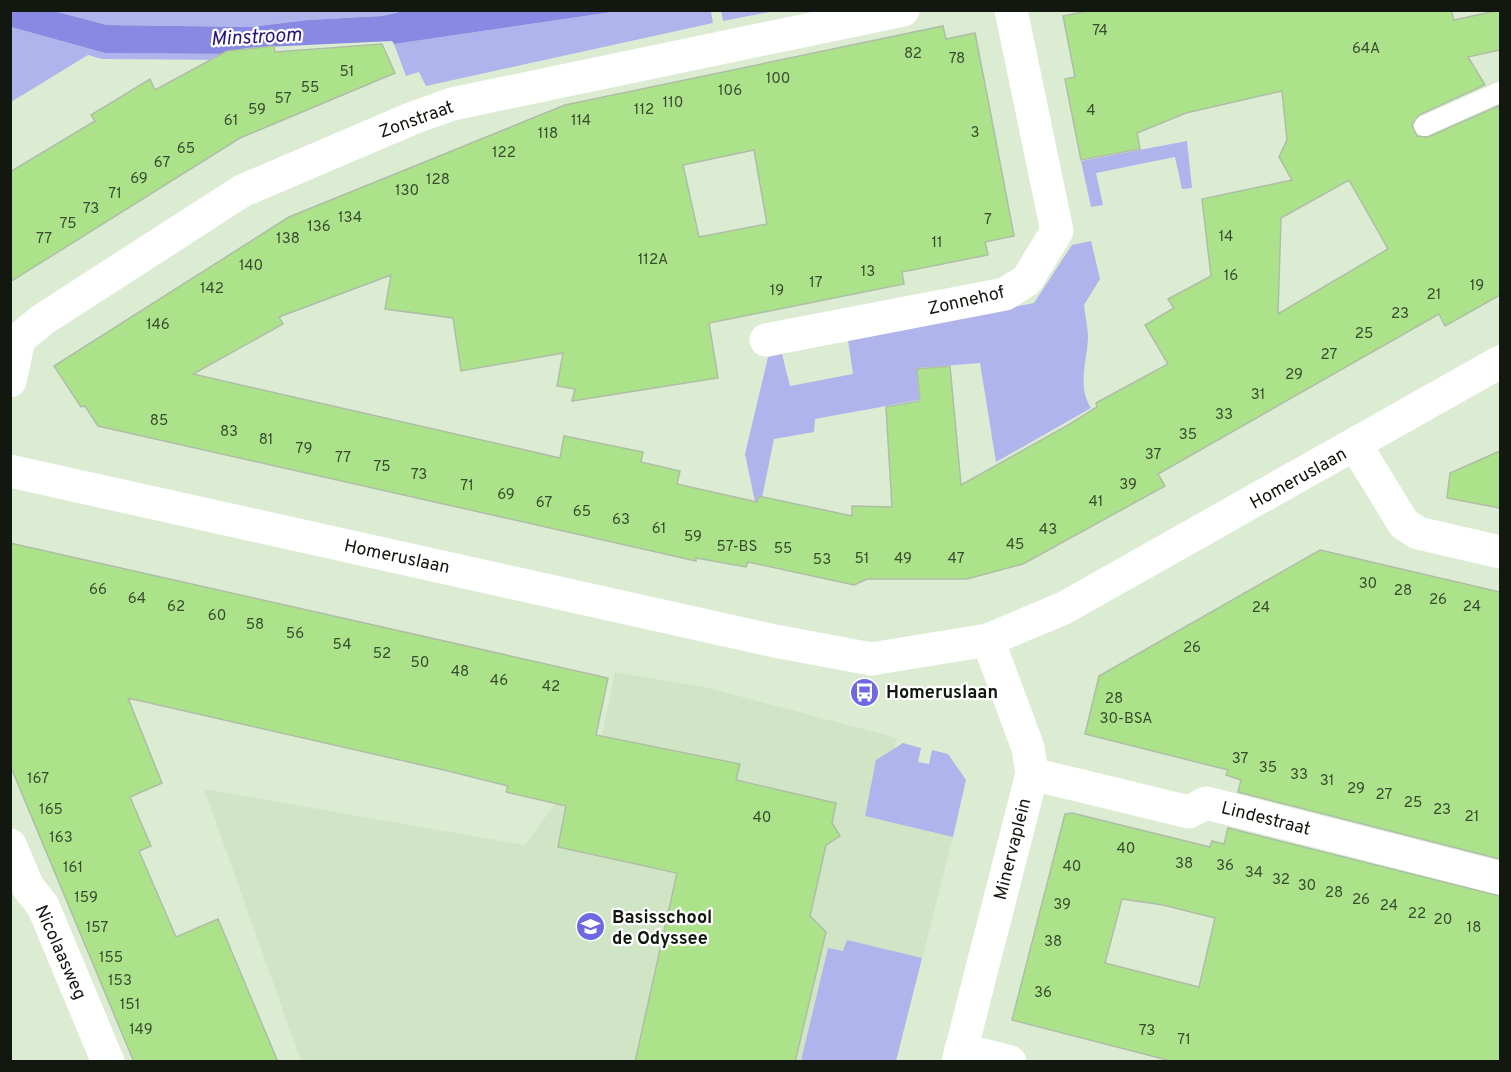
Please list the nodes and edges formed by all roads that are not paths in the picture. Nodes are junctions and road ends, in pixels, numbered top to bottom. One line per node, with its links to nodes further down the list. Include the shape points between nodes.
1 (903, 10): 7 (street, Zonstraat, via 463,102 412,118 242,191 42,320 19,339)
2 (1011, 10): 5 (street, Zonnehof, via 1057,231 1027,279 1005,294)
3 (1500, 92): 4 (lane)
4 (1424, 126)
5 (766, 340)
6 (1500, 362): 8 (street, Homeruslaan)
7 (10, 381)
8 (1356, 446): 10 (street, via 1404,524 1418,533); 11 (street, Homeruslaan, via 1064,608)
9 (10, 471): 11 (street, Homeruslaan, via 870,659)
10 (1500, 552)
11 (988, 640): 12 (street, Minervaplein, via 1028,748)
12 (1032, 774): 14 (street, Lindestraat, via 1189,812 1206,803); 15 (street, Minervaplein)
13 (10, 845): 16 (street, Nicolaasweg, via 28,887 42,906)
14 (1500, 878)
15 (959, 1055): 17 (street)
16 (108, 1062)
17 (1010, 1062)

